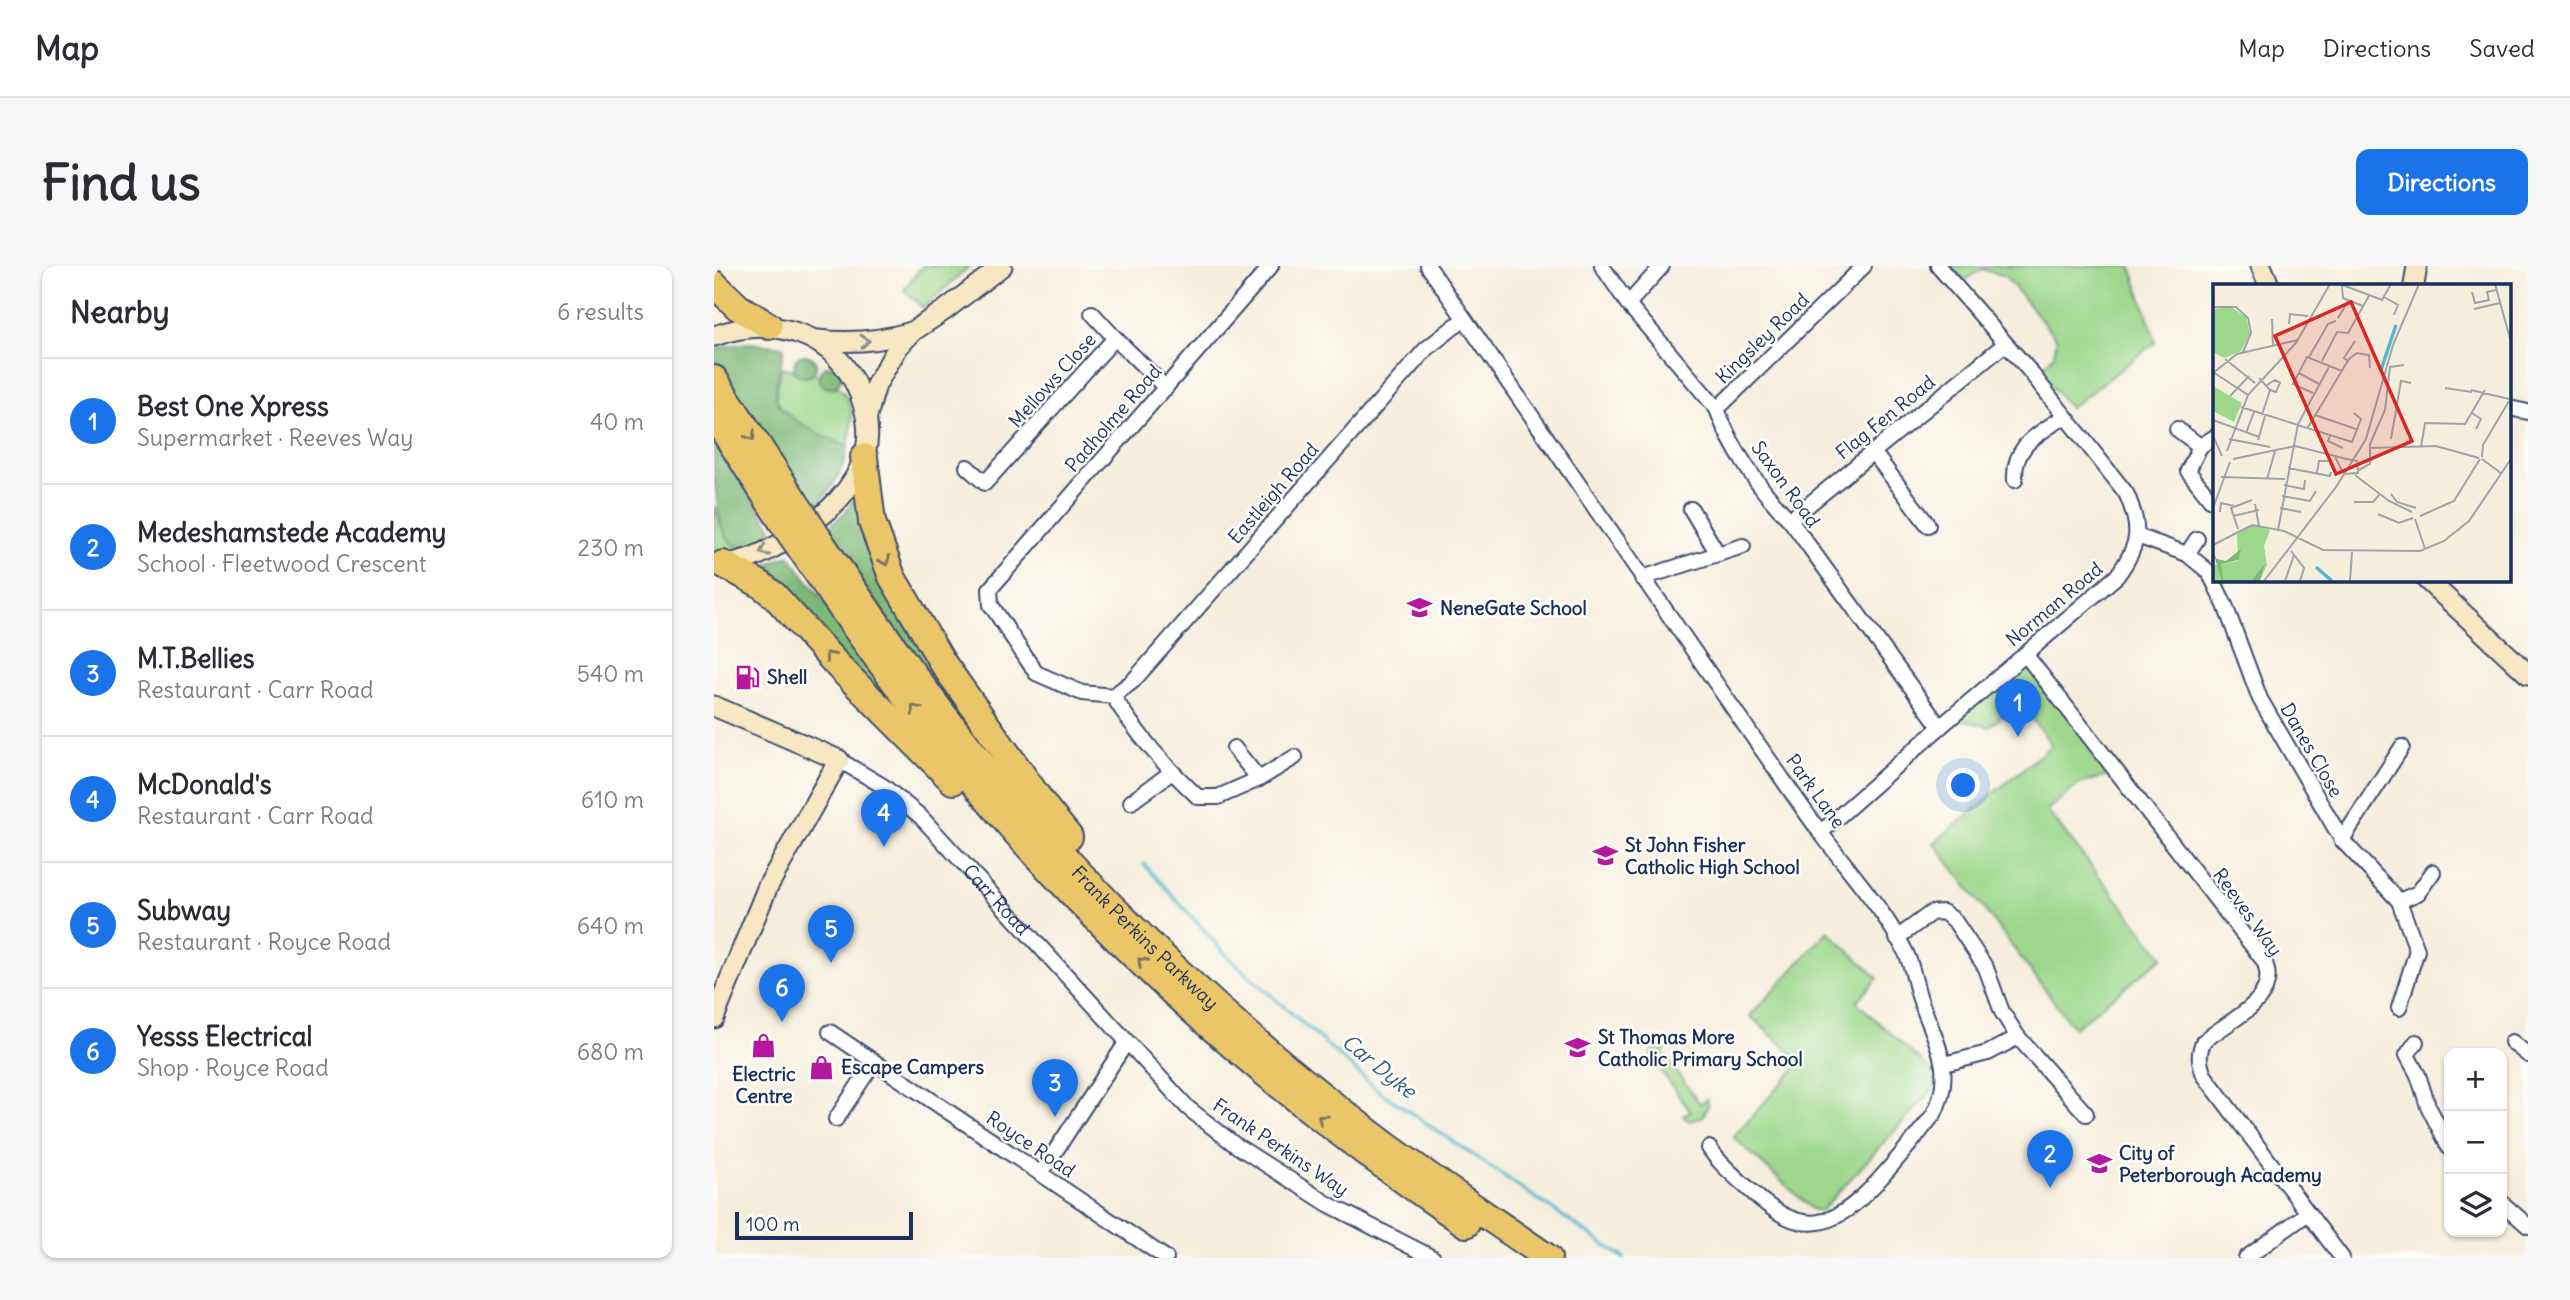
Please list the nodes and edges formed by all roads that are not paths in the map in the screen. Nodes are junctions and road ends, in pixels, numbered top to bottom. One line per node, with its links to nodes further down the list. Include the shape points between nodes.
1 (1002, 266): 17 (street)
2 (1271, 266): 23 (street, Padholme Road)
3 (1428, 266): 15 (street, Park Lane)
4 (1602, 266): 13 (street, Saxon Road)
5 (1662, 266): 13 (street)
6 (1864, 266): 24 (street, Kingsley Road)
7 (1938, 266): 21 (street)
8 (2261, 266): 11 (street)
9 (2417, 266): 12 (street)
10 (714, 284): 16 (highway, via 737,307)
11 (2269, 284)
12 (2414, 284)
13 (1628, 304): 24 (street, Saxon Road)
14 (1092, 313): 19 (street)
15 (1464, 319): 46 (street, Park Lane); 52 (street, Eastleigh Road, via 1426,349 1133,681)
16 (769, 326): 18 (street); 20 (street)
17 (913, 331): 20 (street, one-way to 17, via 862,342); 25 (street, via 886,365)
18 (714, 336)
19 (1115, 338): 23 (street, Mellows Close); 33 (street, Mellows Close, via 985,483)
20 (817, 340): 25 (street, via 844,366)
21 (2005, 344): 27 (street); 31 (street, Flag Fen Road)
22 (714, 379): 37 (highway, one-way to 37)
23 (1166, 388): 52 (street, Padholme Road, via 990,589 991,605 1036,673 1082,693)
24 (1717, 409): 38 (street, Saxon Road, via 1724,429 1773,504)
25 (867, 415): 32 (street)
26 (714, 416): 37 (highway)
27 (2065, 416): 34 (street, via 2024,445); 40 (street, via 2126,494 2136,517)
28 (2177, 429): 30 (street)
29 (2213, 438): 30 (street)
30 (2200, 446): 35 (street, via 2188,471)
31 (1873, 452): 38 (street, Flag Fen Road); 39 (street)
32 (864, 457): 45 (street, one-way to 45, via 847,489 806,529 759,554); 59 (highway, one-way to 59, via 872,522 892,577 942,663)
33 (967, 467)
34 (2015, 480)
35 (2211, 500)
36 (1690, 509): 43 (street)
37 (792, 517): 59 (highway, Frank Perkins Parkway, bridge, via 811,547 897,651)
38 (1790, 520): 54 (street, Saxon Road)
39 (1928, 525)
40 (2137, 536): 44 (street, Danes Close); 50 (street, Norman Road, via 2132,555 2117,576)
41 (2197, 538): 44 (street)
42 (1743, 546): 43 (street)
43 (1718, 554): 46 (street)
44 (2187, 554): 47 (street, Danes Close)
45 (718, 564): 59 (highway, one-way to 45, via 839,667 760,584)
46 (1642, 578): 63 (street, Park Lane)
47 (2213, 580)
48 (2213, 581): 64 (street, Danes Close, via 2260,699)
49 (2428, 581): 51 (street)
50 (2025, 654): 54 (street, Norman Road); 84 (street, Reeves Way, via 2264,961 2269,979 2262,997 2203,1042 2199,1064)
51 (2528, 674)
52 (1114, 696): 60 (street, via 1134,730)
53 (714, 706): 58 (street, Carr Road)
54 (1940, 727): 63 (street, Norman Road)
55 (2402, 747): 64 (street)
56 (1234, 748): 61 (street)
57 (1295, 757): 61 (street)
58 (839, 760): 69 (street, via 768,886); 74 (street, Carr Road, via 883,786 920,816)
59 (974, 764): 88 (highway, Frank Perkins Parkway, one-way to 59, via 1290,1095 1191,1010 1037,856 996,827); 89 (highway, Frank Perkins Parkway, via 1179,971 1273,1054 1382,1143)
60 (1172, 772): 61 (street, via 1198,797 1218,797); 62 (street)
61 (1259, 779)
62 (1131, 802)
63 (1821, 833): 67 (street, Park Lane)
64 (2342, 840): 66 (street, Danes Close)
65 (2432, 872): 66 (street, via 2418,893)
66 (2399, 901): 68 (street, Danes Close, via 2417,950)
67 (1897, 938): 71 (street, via 1931,913 1943,912 1954,920 1986,968 2002,1012); 77 (street, Park Lane)
68 (2399, 1008)
69 (714, 1018)
70 (830, 1032): 76 (street, Royce Road)
71 (2018, 1037): 77 (street, via 1988,1053); 78 (street)
72 (2416, 1042): 80 (street, via 2402,1060 2418,1075)
73 (2512, 1042): 75 (street)
74 (1126, 1043): 82 (street); 87 (street, Frank Perkins Way, via 1188,1108 1234,1144 1328,1204)
75 (2528, 1055)
76 (874, 1062): 79 (street); 82 (street, Royce Road)
77 (1944, 1064): 81 (street, Park Lane, via 1943,1088 1934,1114 1862,1198 1831,1220 1807,1222 1778,1214)
78 (2086, 1114)
79 (836, 1119)
80 (2444, 1137)
81 (1709, 1148)
82 (1041, 1173): 86 (street, Royce Road)
83 (2507, 1207): 85 (street)
84 (2308, 1213): 90 (street); 91 (street, Reeves Way)
85 (2528, 1226)
86 (1167, 1258)
87 (1433, 1258)
88 (1517, 1258)
89 (1548, 1258)
90 (2246, 1258)
91 (2342, 1258)

